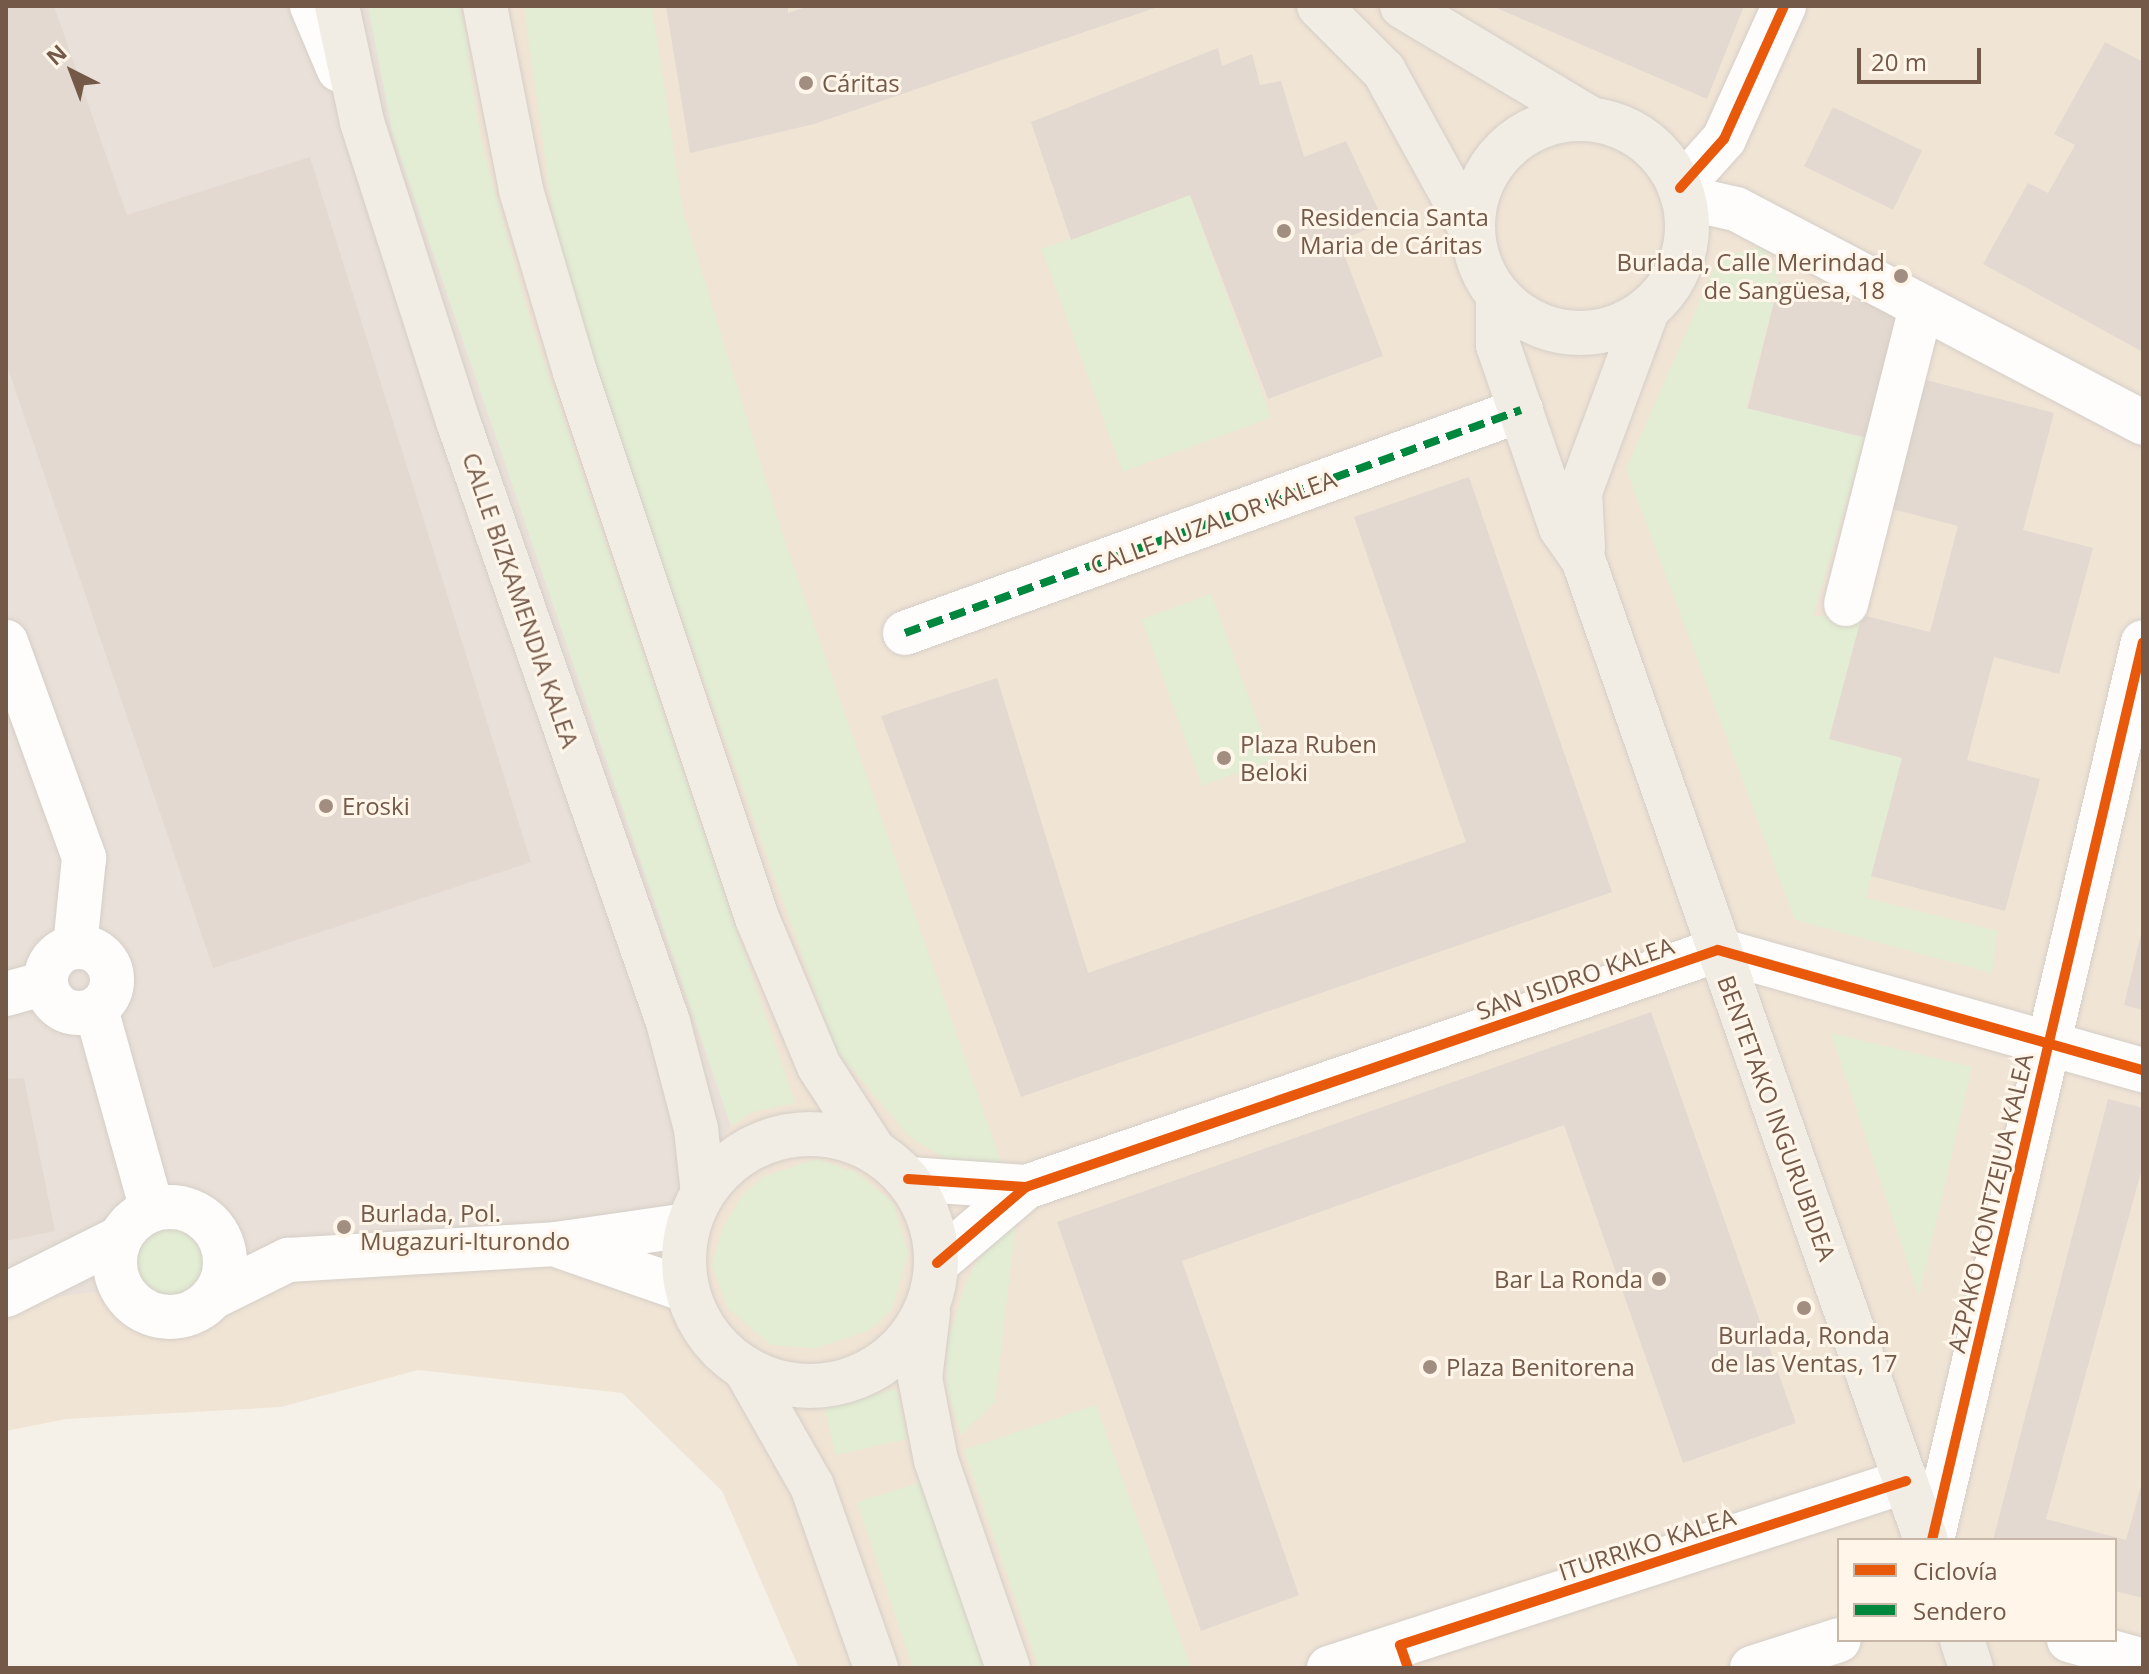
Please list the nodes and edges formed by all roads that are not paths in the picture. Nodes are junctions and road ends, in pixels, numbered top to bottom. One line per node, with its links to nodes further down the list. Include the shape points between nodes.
1 (312, 6): 8 (street)
2 (337, 6): 8 (main road, CALLE BIZKAMENDIA KALEA)
3 (485, 6): 27 (main road, via 521,190 757,918 819,1066)
4 (1319, 6): 10 (main road, via 1384,71)
5 (1784, 6): 9 (street, via 1724,139)
6 (1404, 7): 7 (main road)
7 (1591, 119): 9 (main road, via 1619,125 1645,140 1666,161); 10 (main road, via 1554,121 1521,136 1494,161 1477,193)
8 (362, 122): 31 (main road, CALLE BIZKAMENDIA KALEA, via 458,421 668,1022 696,1129)
9 (1682, 192): 12 (street, via 1736,209); 13 (main road, via 1687,228 1682,258 1669,286)
10 (1471, 229): 11 (main road, via 1479,266)
11 (1498, 298): 13 (main road, via 1524,318 1554,331 1587,333 1620,326); 14 (main road, BENTETAKO INGURUBIDEA, via 1498,345)
12 (1921, 307): 15 (street); 17 (street)
13 (1648, 308): 16 (main road, BENTETAKO INGURUBIDEA, via 1580,492)
14 (1521, 410): 16 (main road, BENTETAKO INGURUBIDEA, via 1561,528); 18 (street, CALLE AUZALOR KALEA)
15 (2143, 423)
16 (1583, 559): 22 (main road, BENTETAKO INGURUBIDEA)
17 (1846, 604)
18 (905, 633)
19 (6, 642): 21 (street, via 84,858)
20 (2143, 642): 25 (street, AZPAKO KONTZEJUA KALEA)
21 (75, 946): 23 (street, via 57,955); 24 (street, via 96,951 110,966 112,986)
22 (1718, 950): 25 (street); 29 (street, SAN ISIDRO KALEA); 43 (main road, BENTETAKO INGURUBIDEA)
23 (26, 988): 24 (street, via 64,1009)
24 (96, 1009): 30 (street)
25 (2047, 1044): 26 (street); 45 (street, AZPAKO KONTZEJUA KALEA)
26 (2143, 1070)
27 (872, 1148): 28 (main road); 31 (main road, via 836,1136 785,1137 761,1144 728,1164)
28 (908, 1179): 29 (street, SAN ISIDRO KALEA); 36 (main road, via 930,1219)
29 (1026, 1187): 36 (street, SAN ISIDRO KALEA)
30 (152, 1209): 32 (street, via 182,1207); 33 (street)
31 (695, 1209): 34 (street); 38 (main road, via 683,1257)
32 (208, 1221): 35 (street); 40 (street, via 222,1242 226,1266)
33 (120, 1238): 37 (street, via 116,1271); 39 (street)
34 (556, 1244): 35 (street); 38 (street)
35 (288, 1260): 40 (street)
36 (937, 1263): 41 (main road)
37 (122, 1288): 39 (street); 40 (street, via 140,1307 164,1317 191,1312)
38 (686, 1290): 42 (main road, via 712,1340)
39 (7, 1295)
40 (213, 1297)
41 (929, 1306): 42 (main road, via 906,1344 872,1371 831,1386 787,1386); 52 (main road, via 920,1378 936,1460)
42 (746, 1370): 51 (main road, via 812,1486)
43 (1906, 1481): 44 (main road, BENTETAKO INGURUBIDEA); 49 (street, ITURRIKO KALEA)
44 (1928, 1538)
45 (1929, 1538)
46 (1837, 1641): 54 (street)
47 (1963, 1642): 55 (main road)
48 (2076, 1642): 50 (street)
49 (1404, 1657): 53 (street, ITURRIKO KALEA)
50 (2143, 1661)
51 (876, 1668)
52 (1008, 1668)
53 (1329, 1668)
54 (1752, 1668)
55 (1971, 1668)

